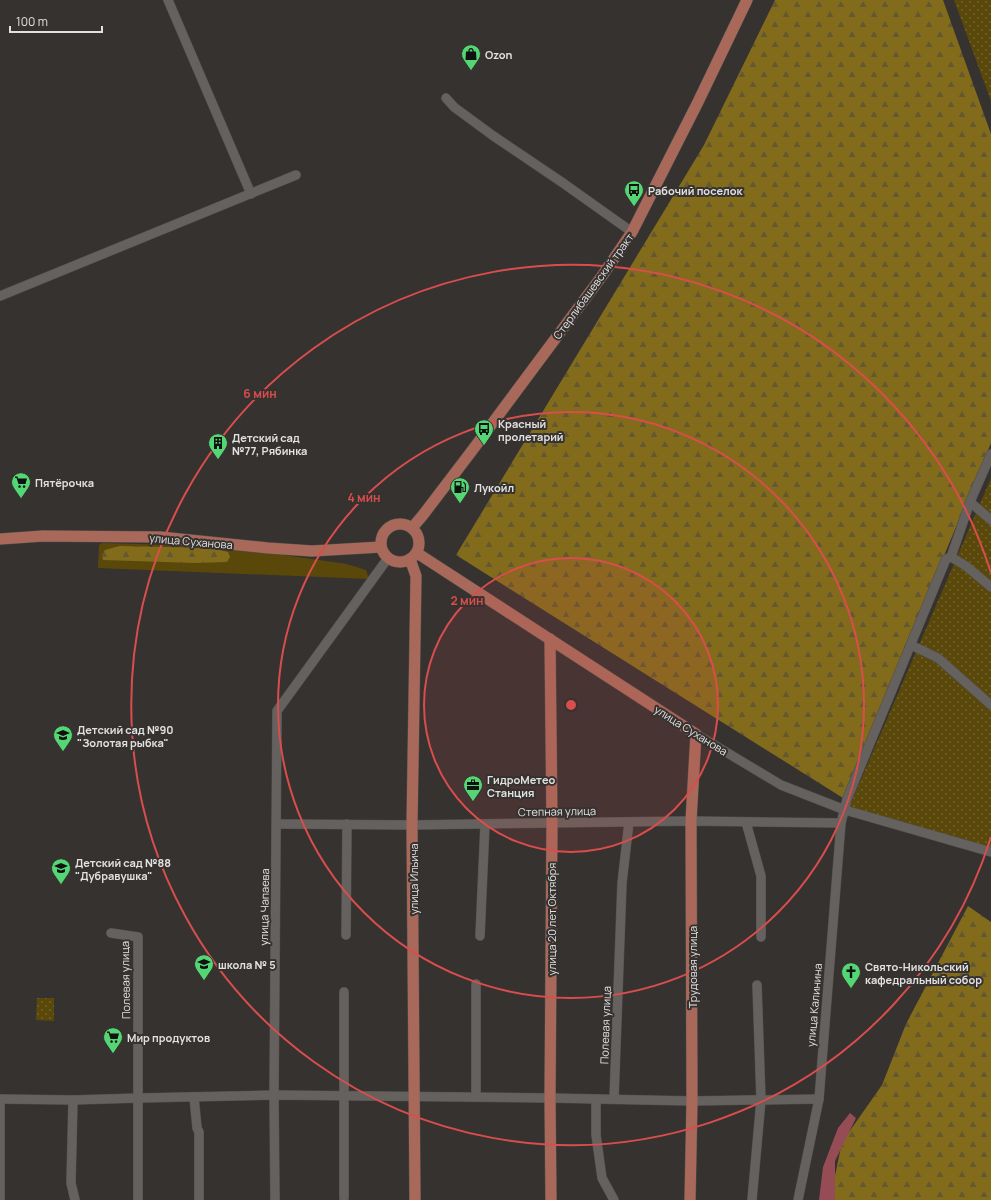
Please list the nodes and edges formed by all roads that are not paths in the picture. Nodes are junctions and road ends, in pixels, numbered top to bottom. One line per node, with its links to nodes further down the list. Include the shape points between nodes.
1 (168, 0): 5 (street)
2 (747, 0): 6 (main road, Стерлибашевский тракт)
3 (446, 98): 6 (street, via 492,135)
4 (296, 175): 5 (street)
5 (251, 194): 7 (street)
6 (632, 232): 11 (main road, Стерлибашевский тракт, via 602,276)
7 (0, 296)
8 (991, 454): 9 (street, улица Калинина)
9 (970, 502): 10 (street); 15 (street, улица Калинина)
10 (991, 520)
11 (412, 528): 13 (main road, via 404,524 391,526 383,535); 14 (main road, via 419,542 419,548)
12 (0, 538): 13 (main road, улица Суханова, via 160,537 312,551)
13 (381, 547): 16 (main road)
14 (413, 556): 16 (main road, via 400,562); 18 (main road, улица Суханова); 30 (main road, улица Ильича, via 416,576)
15 (951, 557): 17 (street); 19 (street, улица Калинина, via 946,559)
16 (388, 558): 28 (street, улица Чапаева, via 277,711)
17 (991, 587)
18 (550, 639): 21 (main road, улица Суханова); 27 (main road, улица 20 лет Октября)
19 (911, 645): 20 (street, via 938,658); 22 (street, улица Калинина, via 847,799)
20 (991, 705)
21 (696, 734): 22 (street, улица Суханова, via 781,785); 23 (main road, Трудовая улица)
22 (845, 810): 26 (street, улица Калинина); 32 (street, улица Суханова)
23 (691, 821): 24 (street, Степная улица); 25 (street, Степная улица); 53 (main road, Трудовая улица)
24 (629, 822): 27 (street, Степная улица); 49 (street, Полевая улица, via 622,883)
25 (746, 822): 26 (street, Степная улица); 36 (street, via 761,876)
26 (841, 822): 50 (street, улица Калинина)
27 (552, 823): 31 (street, Степная улица); 46 (main road, улица 20 лет Октября)
28 (277, 824): 29 (street, Степная улица); 40 (street, улица Чапаева)
29 (347, 824): 30 (street, Степная улица); 34 (street)
30 (412, 824): 31 (street, Степная улица); 42 (main road, улица Ильича)
31 (485, 824): 35 (street)
32 (991, 852)
33 (111, 933): 45 (street, Полевая улица, via 138,936)
34 (346, 935)
35 (480, 936)
36 (761, 937)
37 (476, 984): 44 (street)
38 (757, 985): 52 (street)
39 (344, 992): 41 (street)
40 (274, 1095): 41 (street); 43 (street); 60 (street, улица Чапаева)
41 (344, 1096): 42 (street); 54 (street)
42 (415, 1096): 44 (street); 61 (main road, улица Ильича)
43 (194, 1097): 45 (street); 59 (street, via 199,1132)
44 (476, 1097): 46 (street)
45 (139, 1098): 51 (street); 58 (street)
46 (550, 1098): 48 (street); 62 (main road, улица 20 лет Октября)
47 (0, 1099): 51 (street); 56 (street)
48 (596, 1099): 49 (street); 63 (street, via 596,1135 602,1178)
49 (614, 1099): 53 (street)
50 (819, 1099): 52 (street); 65 (street, улица Калинина)
51 (73, 1100): 57 (street, via 71,1183)
52 (761, 1100): 53 (street); 55 (street)
53 (692, 1101): 64 (main road, Трудовая улица)
54 (344, 1198)
55 (752, 1198)
56 (0, 1200)
57 (75, 1200)
58 (138, 1200)
59 (200, 1200)
60 (275, 1200)
61 (415, 1200)
62 (550, 1200)
63 (614, 1200)
64 (690, 1200)
65 (798, 1200)

